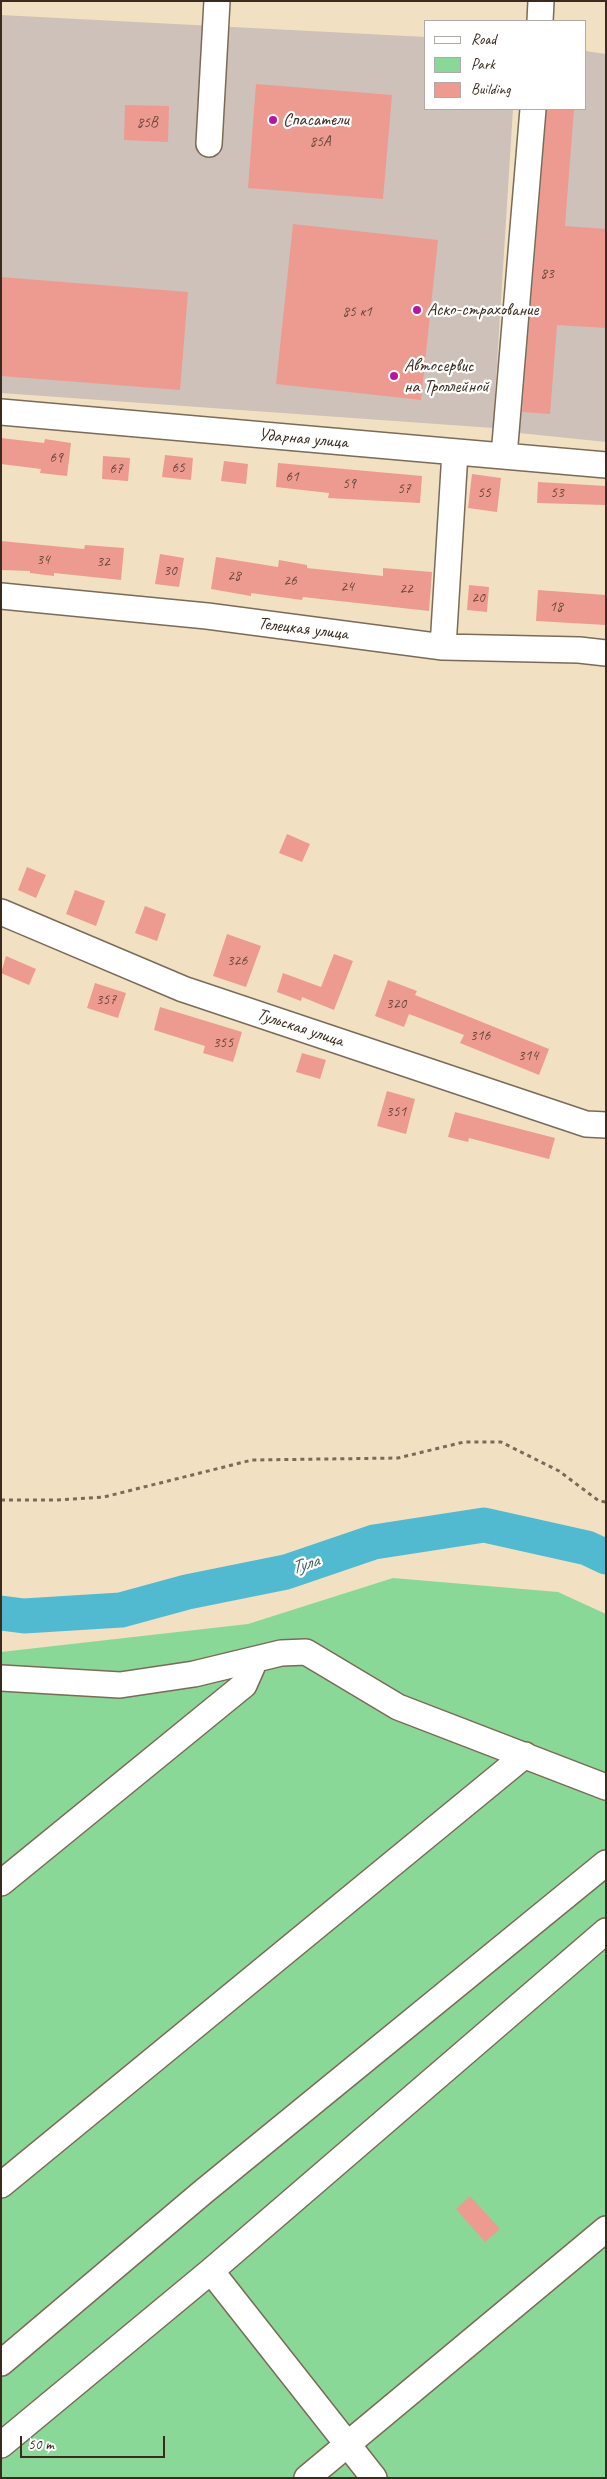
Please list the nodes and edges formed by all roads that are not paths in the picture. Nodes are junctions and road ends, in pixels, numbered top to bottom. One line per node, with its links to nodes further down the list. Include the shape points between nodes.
1 (217, 1): 5 (street)
2 (541, 1): 3 (street)
3 (540, 20)
4 (533, 110): 8 (street)
5 (209, 144)
6 (1, 412): 7 (street, Ударная улица)
7 (455, 452): 8 (street, Ударная улица); 11 (street)
8 (504, 456): 9 (street, Ударная улица)
9 (606, 465)
10 (1, 596): 11 (street, Телецкая улица, via 206,616)
11 (443, 647): 12 (street, Телецкая улица, via 579,650)
12 (606, 654)
13 (1, 912): 14 (street, Тульская улица, via 183,989 586,1124)
14 (606, 1125)
15 (255, 1660): 16 (street, via 194,1674 120,1685); 17 (street, via 281,1653 306,1652 398,1707); 20 (street, via 244,1685)
16 (1, 1678)
17 (525, 1755): 18 (street); 22 (street)
18 (606, 1787)
19 (606, 1863): 25 (street, via 203,2192)
20 (1, 1883)
21 (606, 1931): 24 (street)
22 (1, 2185)
23 (606, 2229): 26 (street)
24 (211, 2271): 26 (street); 27 (street)
25 (1, 2363)
26 (347, 2444): 28 (street); 29 (street)
27 (1, 2445)
28 (307, 2478)
29 (374, 2478)

